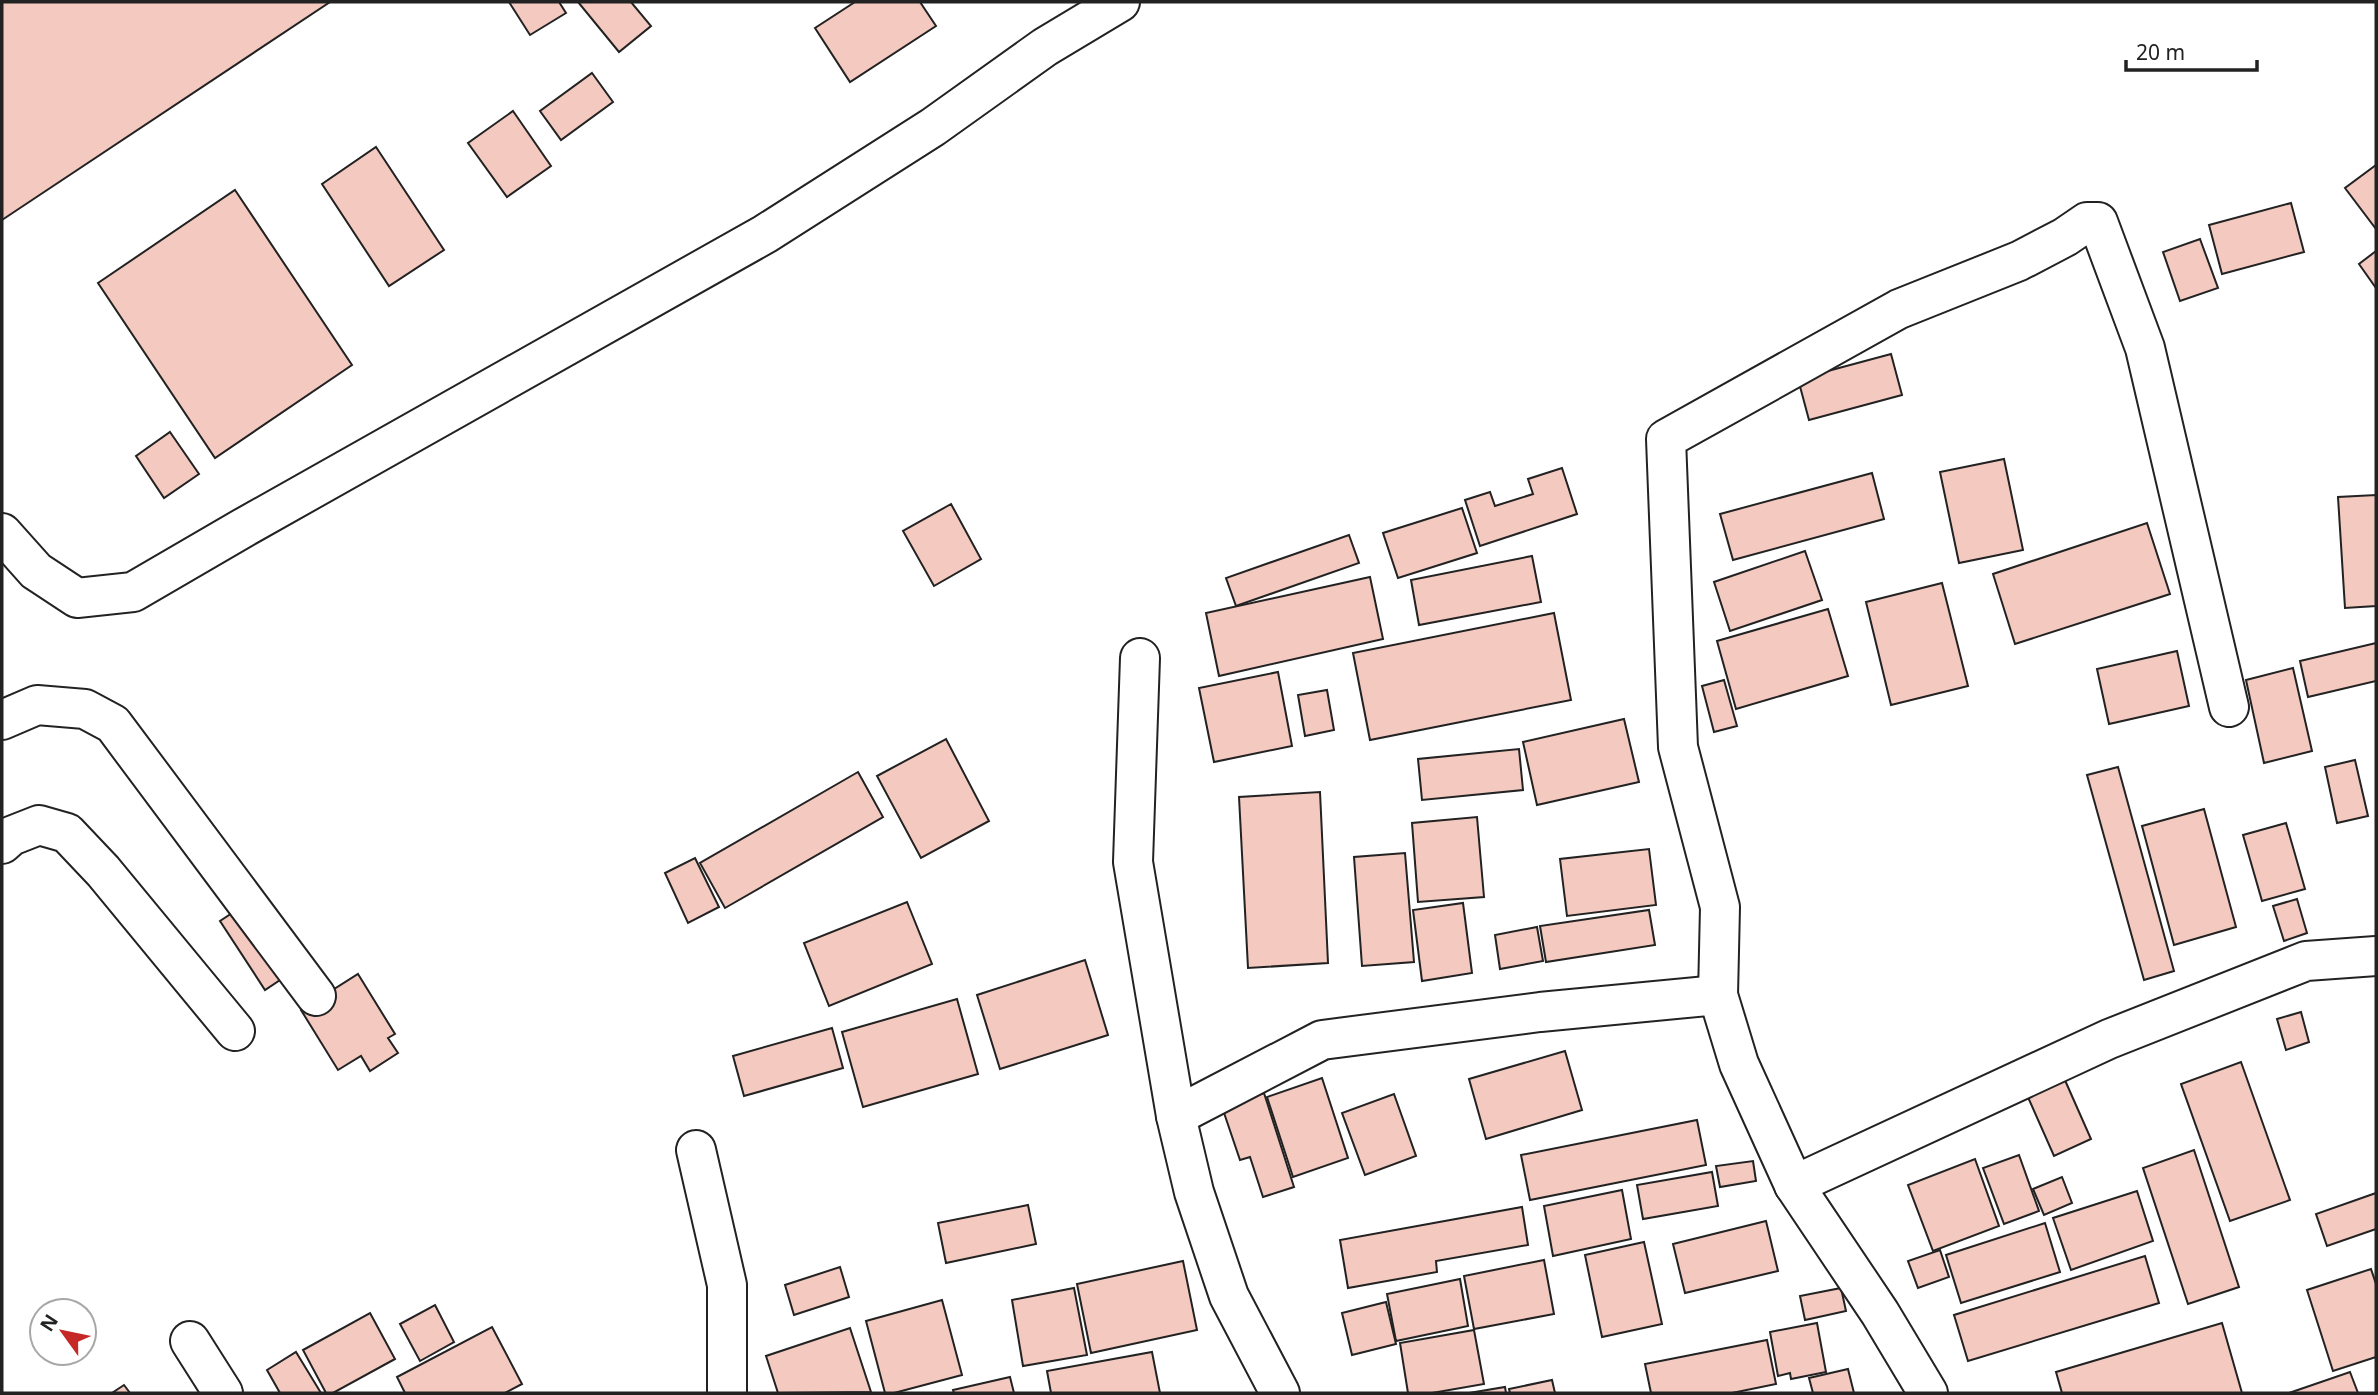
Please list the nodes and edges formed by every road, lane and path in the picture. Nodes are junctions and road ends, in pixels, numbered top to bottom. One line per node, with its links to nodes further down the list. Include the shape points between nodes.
1 (1120, 2): 2 (street, via 765,234 133,592 78,598 36,571)
2 (2, 533)
3 (1140, 658): 11 (street, via 1133,862)
4 (2229, 707): 8 (street, via 2146,348 2098,222 2087,222 2019,261 1899,309 1778,375 1666,439 1678,747 1720,907)
5 (2, 720): 9 (street, via 37,705 85,709 113,724)
6 (2, 844): 10 (street, via 39,825 67,833)
7 (2376, 956): 13 (street, via 2306,961 2109,1039)
8 (1718, 995): 11 (street, via 1322,1040); 13 (street, via 1739,1064)
9 (316, 996)
10 (235, 1031)
11 (1176, 1116): 17 (street, via 1194,1192 1229,1296)
12 (696, 1150): 16 (street, via 727,1285)
13 (1794, 1185): 18 (street)
14 (190, 1340): 15 (street)
15 (223, 1393)
16 (727, 1393)
17 (1280, 1393)
18 (1928, 1393)

